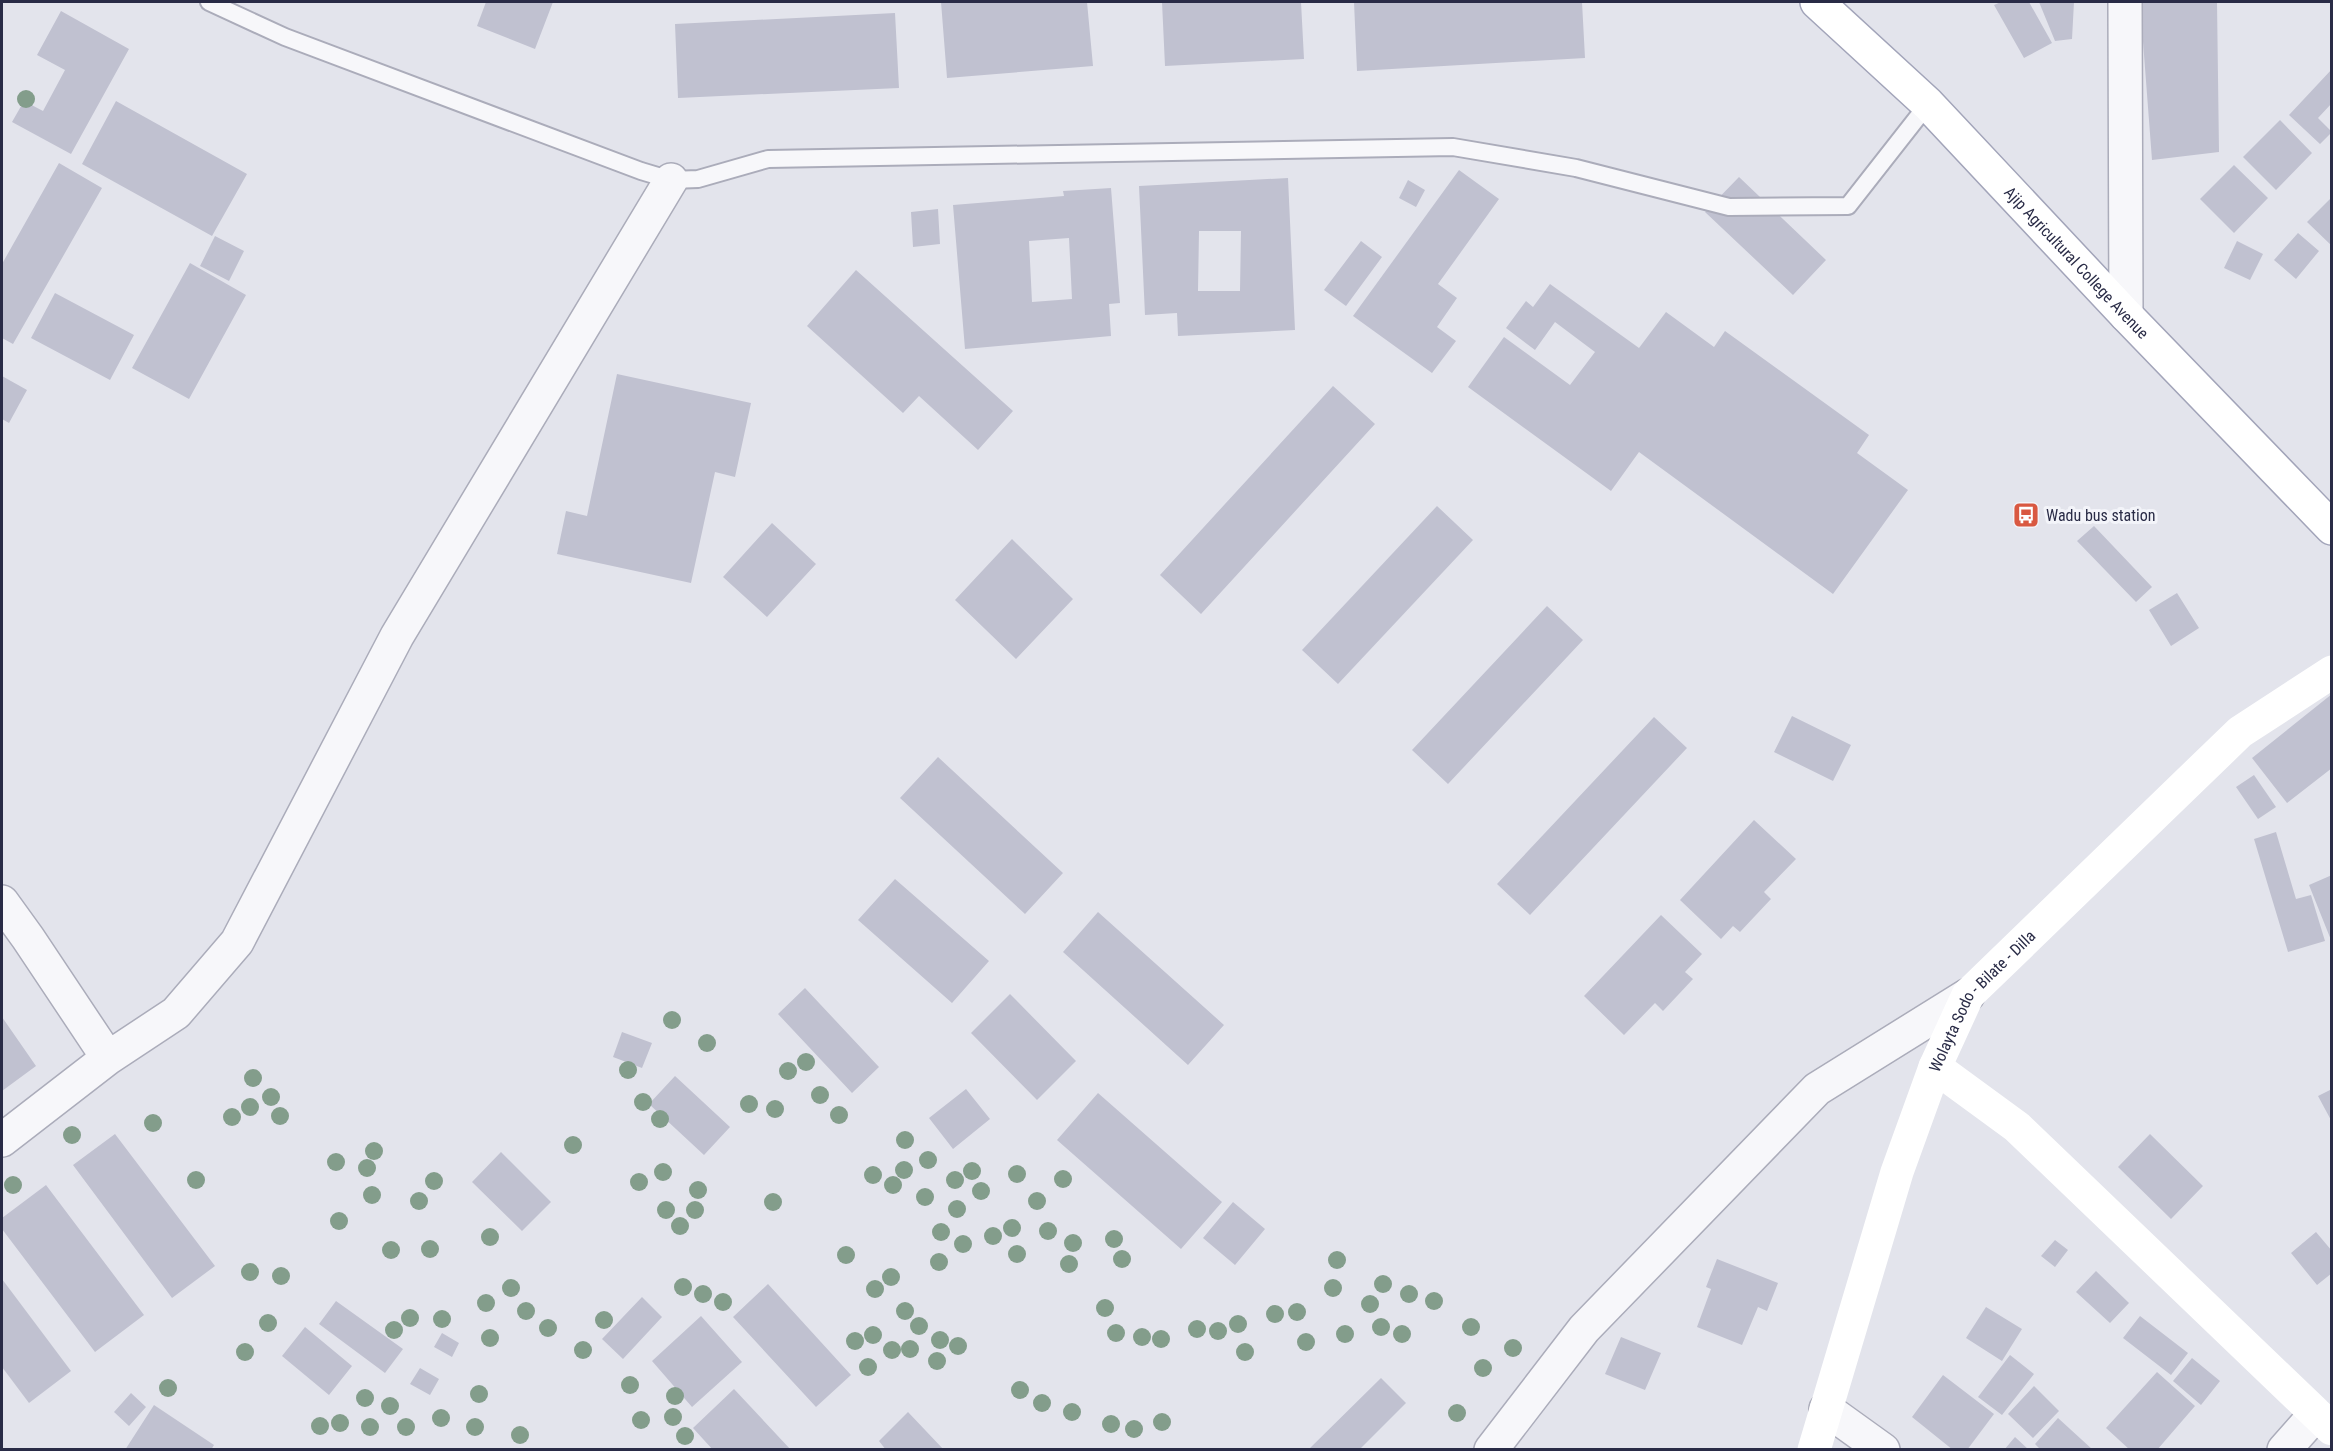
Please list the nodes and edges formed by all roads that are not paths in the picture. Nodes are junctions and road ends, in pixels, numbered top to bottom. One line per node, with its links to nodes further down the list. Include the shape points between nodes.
1 (209, 2): 5 (lane, via 285,37)
2 (1817, 2): 4 (main road, Ajip Agricultural College Avenue)
3 (2125, 2): 6 (street)
4 (1928, 104): 5 (lane, via 1848,206 1729,207 1576,168 1453,147 768,159 698,179); 6 (main road, Ajip Agricultural College Avenue)
5 (672, 180): 11 (street, via 397,636 237,942 176,1013)
6 (2126, 315): 7 (main road, Ajip Agricultural College Avenue)
7 (2331, 528)
8 (2331, 672): 10 (main road, Wolayta Sodo - Bilate - Dilla, via 2240,732)
9 (2, 902): 11 (street)
10 (1968, 995): 12 (main road, Wolayta Sodo - Bilate - Dilla); 16 (street, via 1817,1089 1584,1329)
11 (108, 1058): 13 (street)
12 (1935, 1067): 14 (main road, Wolayta Sodo - Bilate - Dilla, via 1897,1172); 15 (main road, via 2017,1127)
13 (2, 1140)
14 (1826, 1409): 17 (main road, Wolayta Sodo - Bilate - Dilla); 18 (street)
15 (2323, 1422): 19 (street)
16 (1491, 1449)
17 (1814, 1449)
18 (1883, 1449)
19 (2284, 1449)

